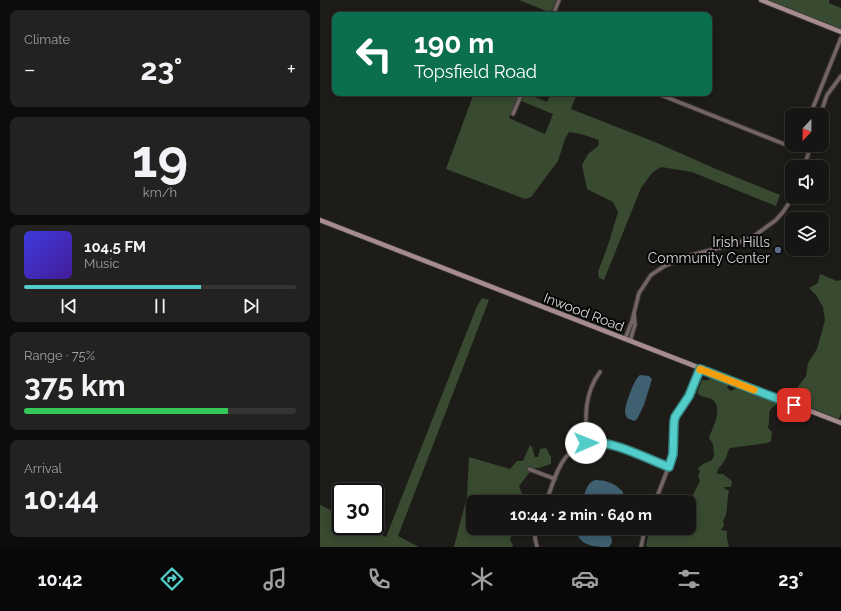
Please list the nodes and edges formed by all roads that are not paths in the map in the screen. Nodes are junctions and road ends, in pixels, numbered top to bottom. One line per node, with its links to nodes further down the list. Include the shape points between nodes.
1 (559, 0): 3 (street)
2 (761, 0): 4 (street)
3 (554, 12)
4 (841, 32)
5 (841, 38): 9 (street)
6 (841, 76): 10 (street, via 827,95)
7 (521, 96): 11 (street)
8 (663, 96): 12 (street)
9 (813, 108)
10 (822, 108)
11 (513, 114)
12 (785, 145)
13 (788, 204): 15 (street, via 776,220 754,236 735,244 687,256 658,270 640,290)
14 (320, 220): 15 (street, Inwood Road)
15 (627, 340): 16 (street, Inwood Road)
16 (700, 369): 18 (street, Inwood Road); 20 (street, via 689,396 675,417 673,454)
17 (600, 372): 19 (street, via 592,385 586,406)
18 (841, 423)
19 (587, 443): 20 (street, via 610,444); 22 (street, via 566,457)
20 (669, 467): 24 (street)
21 (529, 469): 22 (street)
22 (555, 479): 23 (street)
23 (549, 495)
24 (658, 495)
25 (535, 535): 27 (street)
26 (644, 535): 28 (street)
27 (537, 547)
28 (641, 547)

